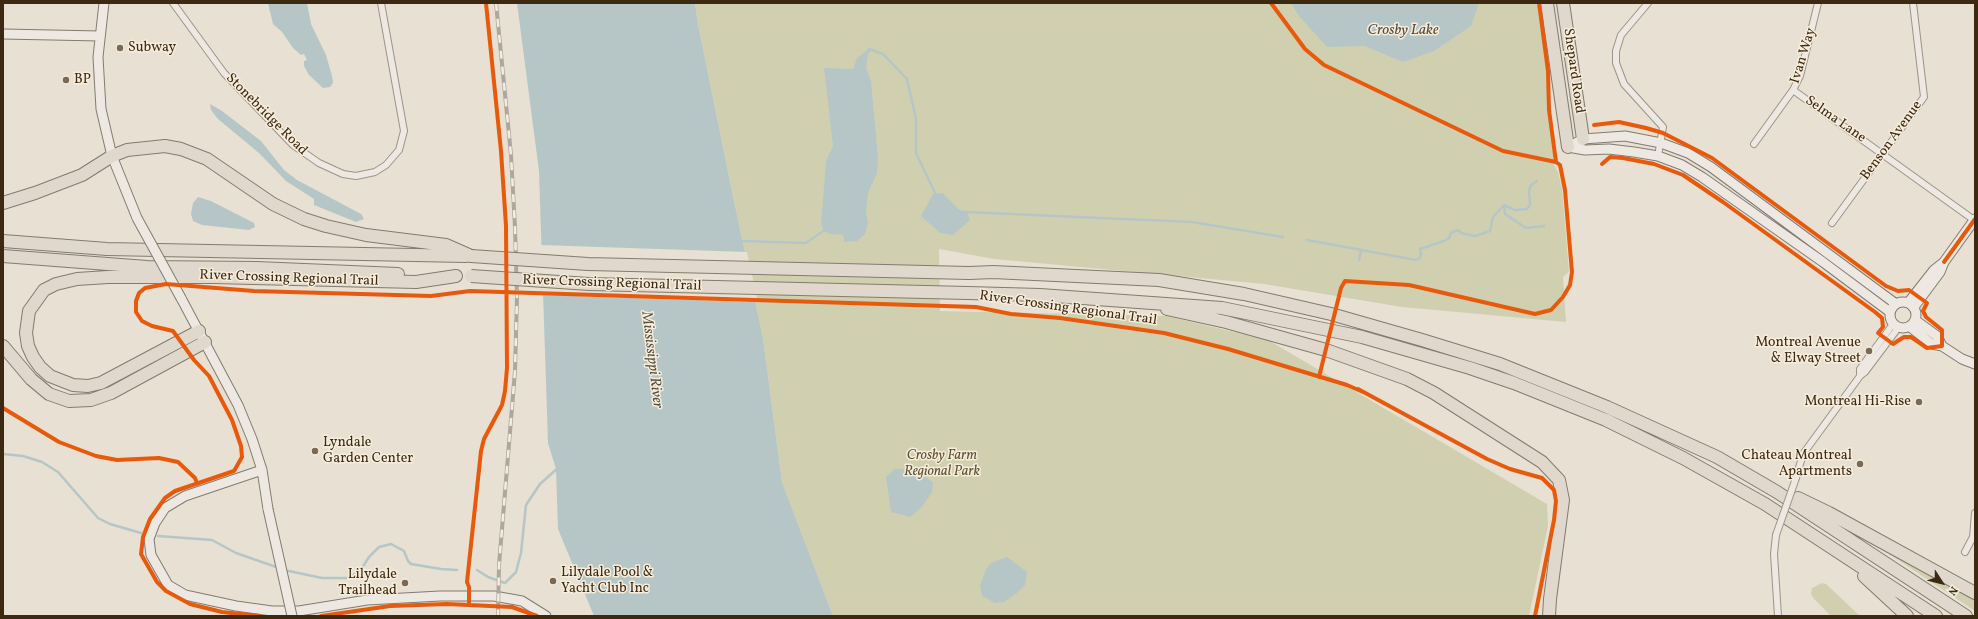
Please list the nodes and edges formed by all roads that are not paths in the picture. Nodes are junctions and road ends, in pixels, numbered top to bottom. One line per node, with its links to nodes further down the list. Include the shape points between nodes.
1 (104, 3): 10 (street)
2 (173, 3): 3 (street, Stonebridge Road, via 224,73 293,145 319,163 343,174 356,176 375,172 391,160 399,150 404,131)
3 (381, 3)
4 (1547, 3): 15 (highway, Shepard Road)
5 (1563, 3): 12 (highway, Shepard Road)
6 (1648, 3): 13 (street, via 1621,35 1616,51 1616,63 1624,84 1663,127)
7 (1818, 3): 11 (street, Ivan Way, via 1805,62)
8 (1913, 3): 16 (street, Benson Avenue, via 1926,94)
9 (3, 34): 10 (street)
10 (100, 36): 17 (street, via 98,57 101,109)
11 (1794, 90): 14 (street, Ivan Way); 16 (street, Selma Lane)
12 (1583, 139): 13 (street, via 1625,136); 15 (street)
13 (1661, 143): 18 (street); 28 (street, via 1699,159)
14 (1754, 144)
15 (1568, 147): 18 (street, via 1585,150 1609,149)
16 (1883, 154): 20 (street, Selma Lane); 21 (street, Benson Avenue)
17 (112, 156): 19 (highway, via 82,175); 24 (highway, via 127,150 149,147 181,149 207,159 273,204 304,219 366,235 446,245); 31 (street, bridge, via 137,218)
18 (1658, 156): 28 (street, via 1682,165 1702,177)
19 (3, 202)
20 (1974, 220): 27 (street, via 1944,262 1934,270)
21 (1832, 223)
22 (3, 241): 24 (highway, via 107,249)
23 (3, 256): 25 (highway, via 147,267 257,268)
24 (471, 256): 35 (highway, bridge, via 588,264 993,272 1159,280 1244,294 1331,314 1500,364 1575,393 1693,445)
25 (456, 276): 26 (highway, bridge, via 589,284 1040,295); 31 (highway, via 416,282 213,277 77,279 44,290 29,310 26,333 28,346 40,368 62,382 88,386 101,383)
26 (1138, 300): 39 (highway, via 1222,308 1362,337 1470,368 1573,406 1645,438 1730,483); 43 (highway, via 1326,350 1406,379 1434,393 1542,462 1559,480 1563,500)
27 (1911, 305): 28 (street, via 1902,302); 29 (street, via 1916,316)
28 (1893, 308): 30 (street, via 1890,318)
29 (1913, 323): 30 (street, via 1906,328); 34 (street, via 1937,336 1942,346)
30 (1895, 326): 44 (street, bridge, via 1860,369 1860,376 1803,454 1776,535 1774,554)
31 (199, 332): 32 (street)
32 (205, 342): 33 (highway, via 111,393 91,400 69,401 49,394 31,379); 36 (street, via 238,405)
33 (3, 346)
34 (1975, 364)
35 (1737, 469): 40 (highway, via 1830,513); 47 (highway)
36 (262, 470): 41 (street, bridge); 42 (street, via 185,496 166,508 155,523 149,539 151,555 168,585 185,595 272,611 299,611 367,600 494,596 522,601)
37 (1975, 514): 38 (street, via 1973,537)
38 (1965, 552)
39 (1839, 553): 45 (highway); 46 (highway)
40 (1975, 594)
41 (292, 616)
42 (546, 616)
43 (1549, 616)
44 (1778, 616)
45 (1907, 616)
46 (1936, 616)
47 (1966, 616)

